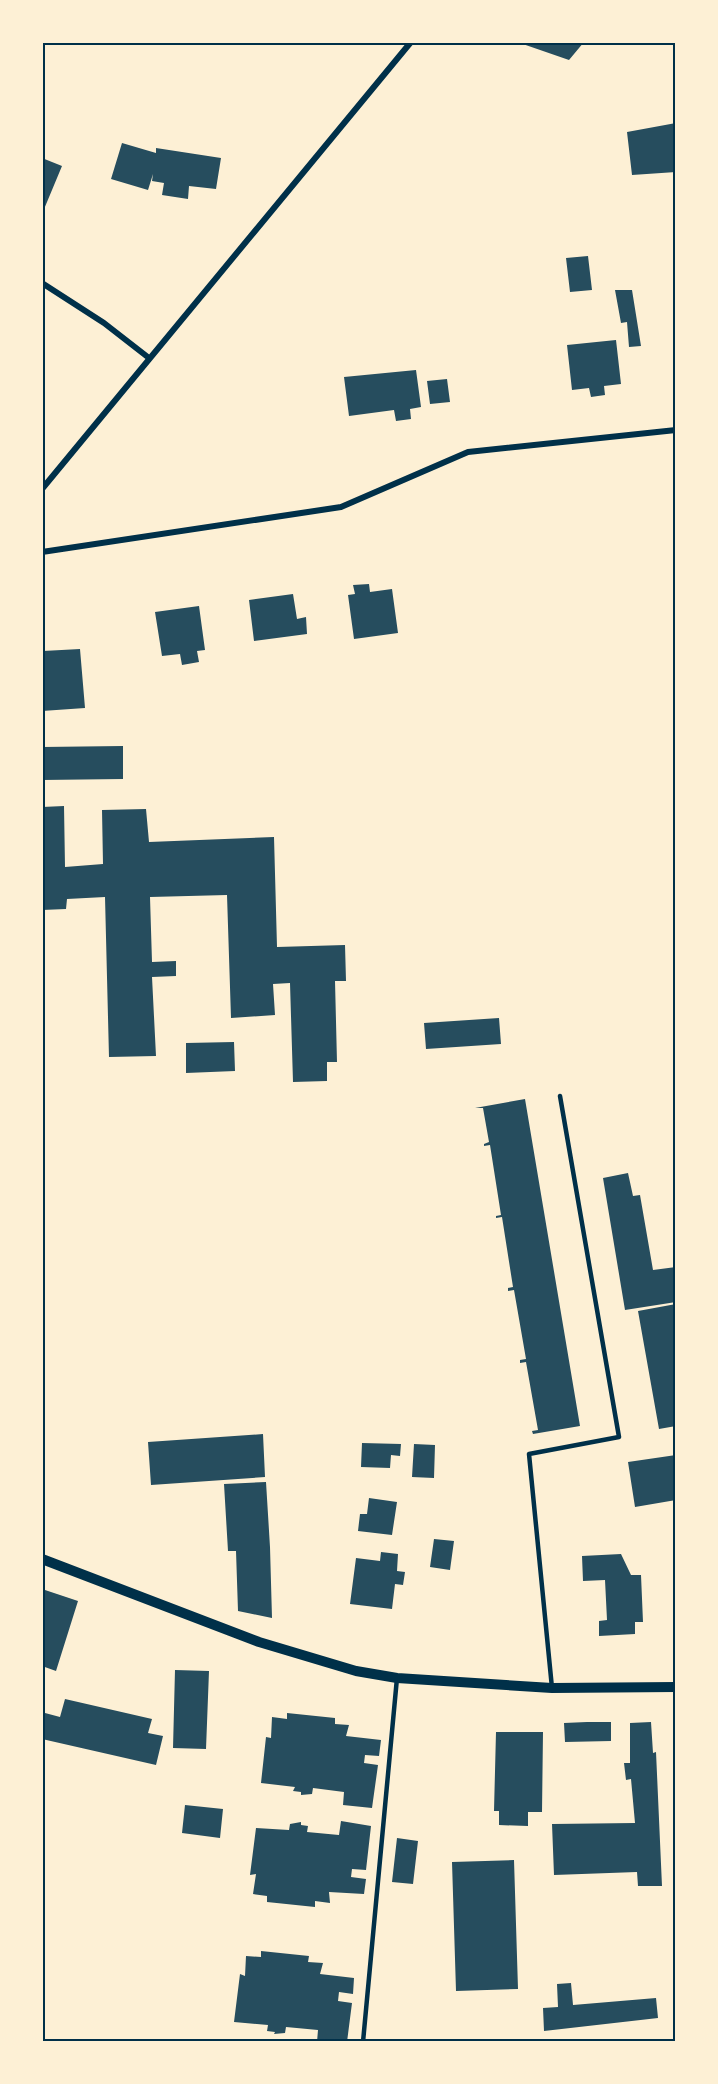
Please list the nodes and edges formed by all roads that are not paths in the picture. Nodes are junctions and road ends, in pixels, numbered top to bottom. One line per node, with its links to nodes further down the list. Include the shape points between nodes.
1 (411, 42): 3 (street)
2 (42, 282): 3 (street)
3 (149, 358): 5 (street)
4 (676, 430): 6 (street, via 468,452 341,507)
5 (42, 489)
6 (42, 552)
7 (560, 1096): 10 (lane, via 619,1437 529,1454)
8 (42, 1559): 9 (street, via 259,1642 356,1671)
9 (397, 1678): 10 (street); 12 (lane)
10 (552, 1688): 11 (street)
11 (676, 1688)
12 (363, 2042)

